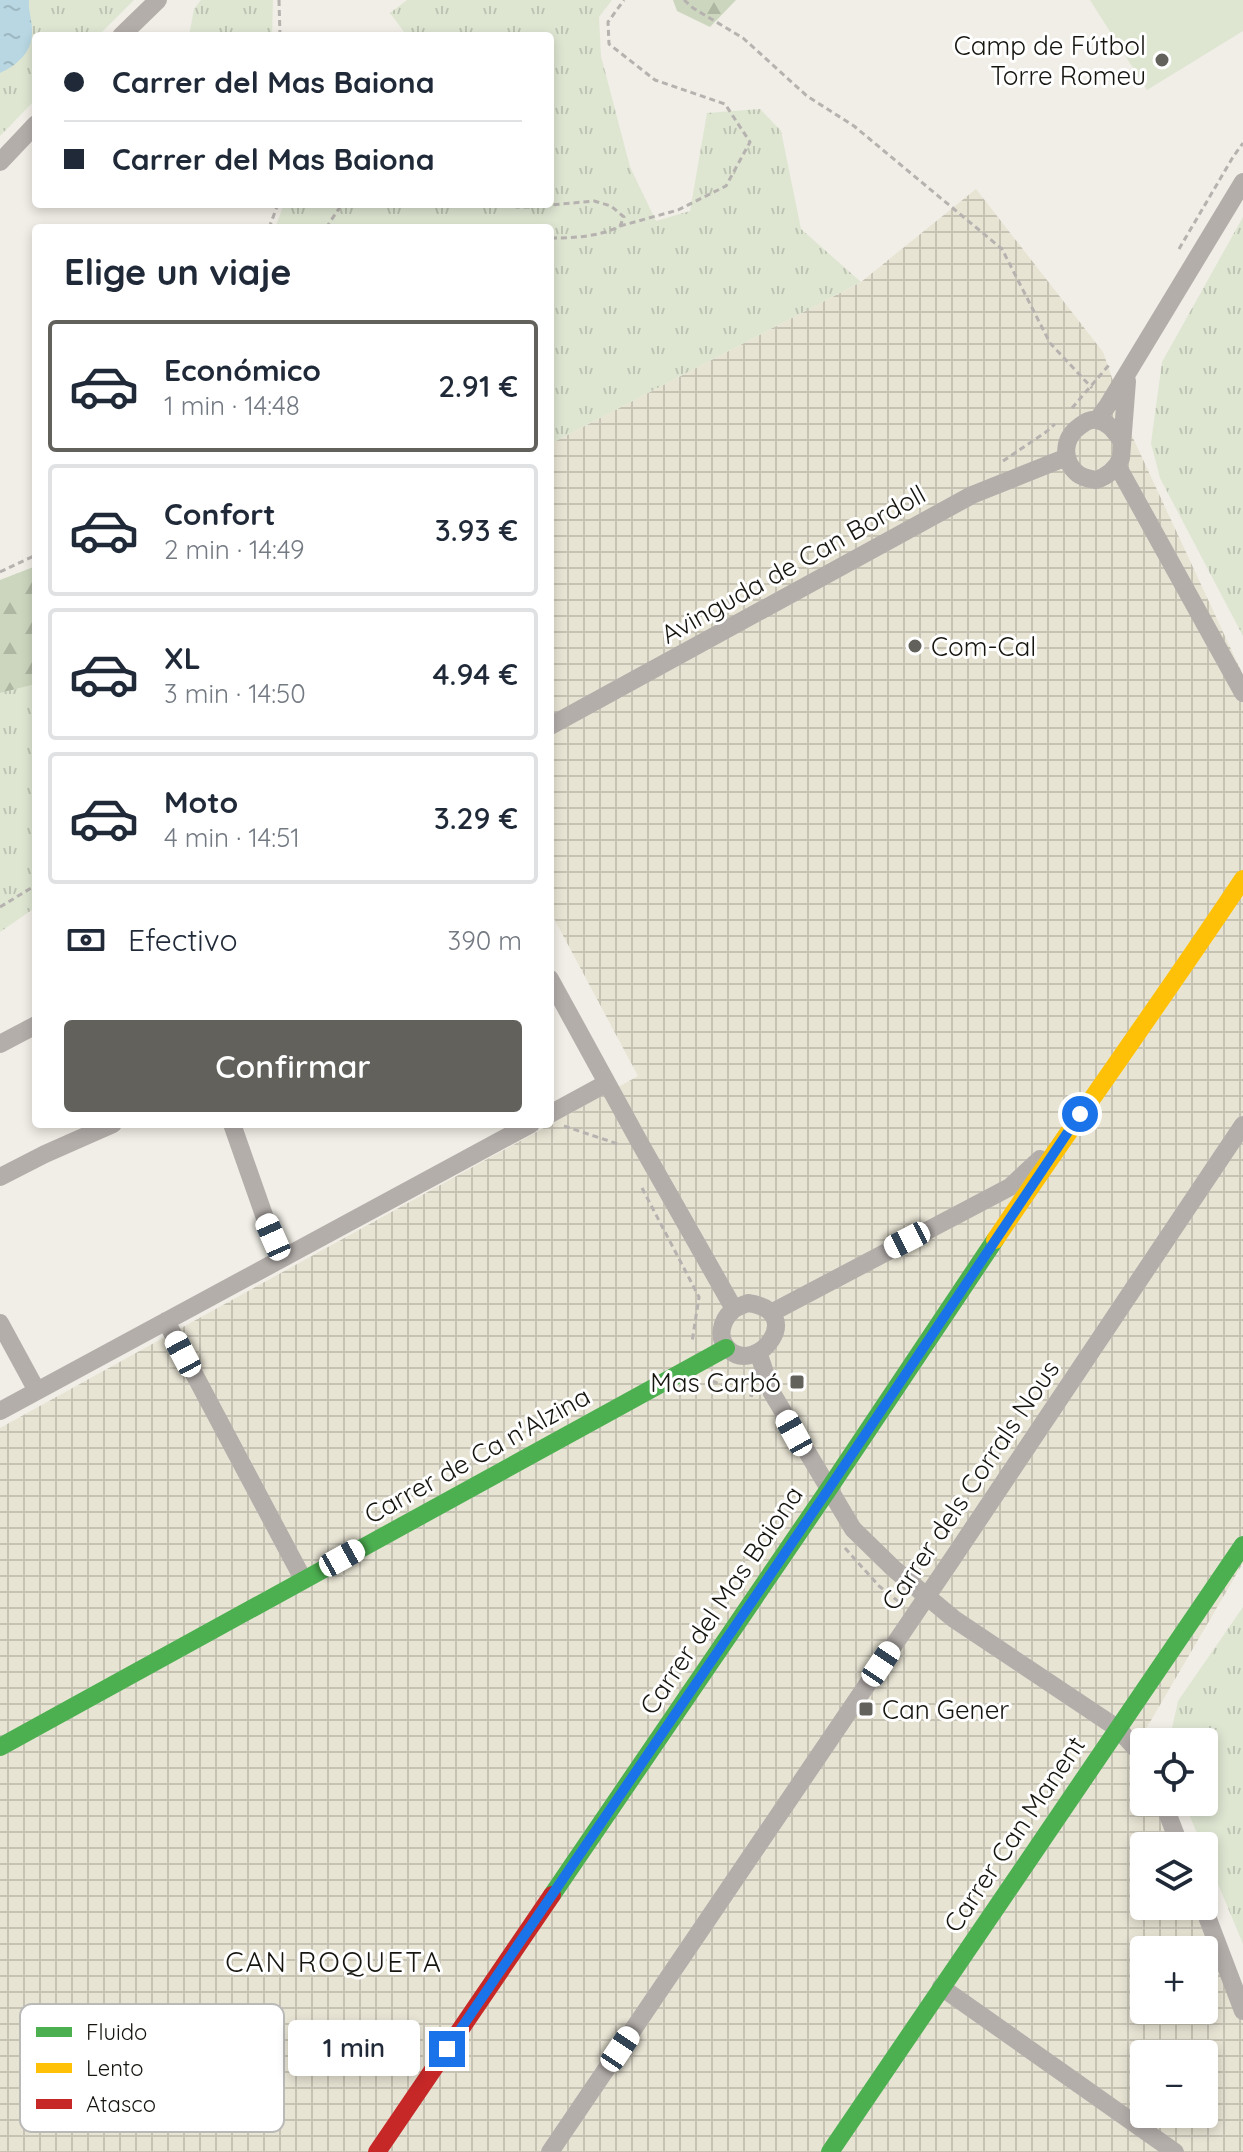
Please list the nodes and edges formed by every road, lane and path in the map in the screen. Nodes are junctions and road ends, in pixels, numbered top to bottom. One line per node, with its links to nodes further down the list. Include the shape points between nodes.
1 (158, 0): 5 (street)
2 (279, 0): 6 (path)
3 (624, 0): 12 (path, via 608,22 609,44 655,80 725,104 750,142 726,186 678,210)
4 (684, 0): 17 (path, via 743,38 807,96 854,126 1002,249 1050,343)
5 (125, 32)
6 (280, 32)
7 (32, 128): 9 (street)
8 (1243, 143): 14 (path)
9 (0, 162)
10 (1243, 182): 16 (street)
11 (554, 205): 12 (path, via 594,201 611,206 624,217)
12 (620, 226): 13 (path, via 588,236)
13 (554, 238)
14 (1177, 252)
15 (1114, 358): 17 (path)
16 (1127, 374): 19 (street); 21 (street)
17 (1091, 387): 18 (path); 19 (path)
18 (1072, 408)
19 (1103, 412): 21 (street); 22 (street, via 1071,433)
20 (1063, 416): 23 (path)
21 (1121, 440): 24 (street)
22 (1067, 457): 24 (street, via 1079,474 1096,480); 28 (street, Avinguda de Can Bordoll, via 972,495)
23 (1000, 462)
24 (1117, 465): 27 (street)
25 (32, 557): 26 (path)
26 (0, 572)
27 (1243, 693)
28 (554, 724)
29 (1243, 879): 41 (street, Carrer del Mas Baiona)
30 (32, 887): 31 (path)
31 (0, 907)
32 (554, 986): 35 (street)
33 (32, 1027): 34 (street)
34 (0, 1044)
35 (607, 1083): 36 (street); 44 (street)
36 (554, 1112)
37 (1243, 1125): 55 (street, Carrer dels Corrals Nous)
38 (104, 1128): 42 (street)
39 (233, 1128): 43 (street)
40 (524, 1128): 43 (street)
41 (1063, 1138): 45 (street, via 1010,1187); 52 (street, Carrer del Mas Baiona)
42 (0, 1177)
43 (283, 1258): 46 (street)
44 (734, 1309): 45 (street, via 748,1303); 48 (street, via 721,1330)
45 (771, 1313): 49 (street, via 775,1333)
46 (166, 1321): 50 (street); 54 (street)
47 (0, 1323): 50 (street)
48 (726, 1348): 49 (street, via 745,1356); 54 (street, Carrer de Ca n'Alzina)
49 (758, 1352): 52 (street, via 772,1393)
50 (37, 1391): 51 (street)
51 (0, 1411)
52 (828, 1490): 55 (street, via 853,1529); 62 (street, Carrer del Mas Baiona)
53 (1243, 1545): 56 (street, Carrer Can Manent)
54 (303, 1579): 58 (street, Carrer de Ca n'Alzina)
55 (926, 1597): 56 (street); 63 (street, Carrer dels Corrals Nous)
56 (1117, 1728): 57 (street); 60 (street, Carrer Can Manent)
57 (1130, 1742)
58 (0, 1747)
59 (1208, 1920): 61 (street)
60 (941, 1987): 64 (street, Carrer Can Manent); 65 (street)
61 (1243, 2011)
62 (377, 2152)
63 (550, 2152)
64 (830, 2152)
65 (1175, 2152)

